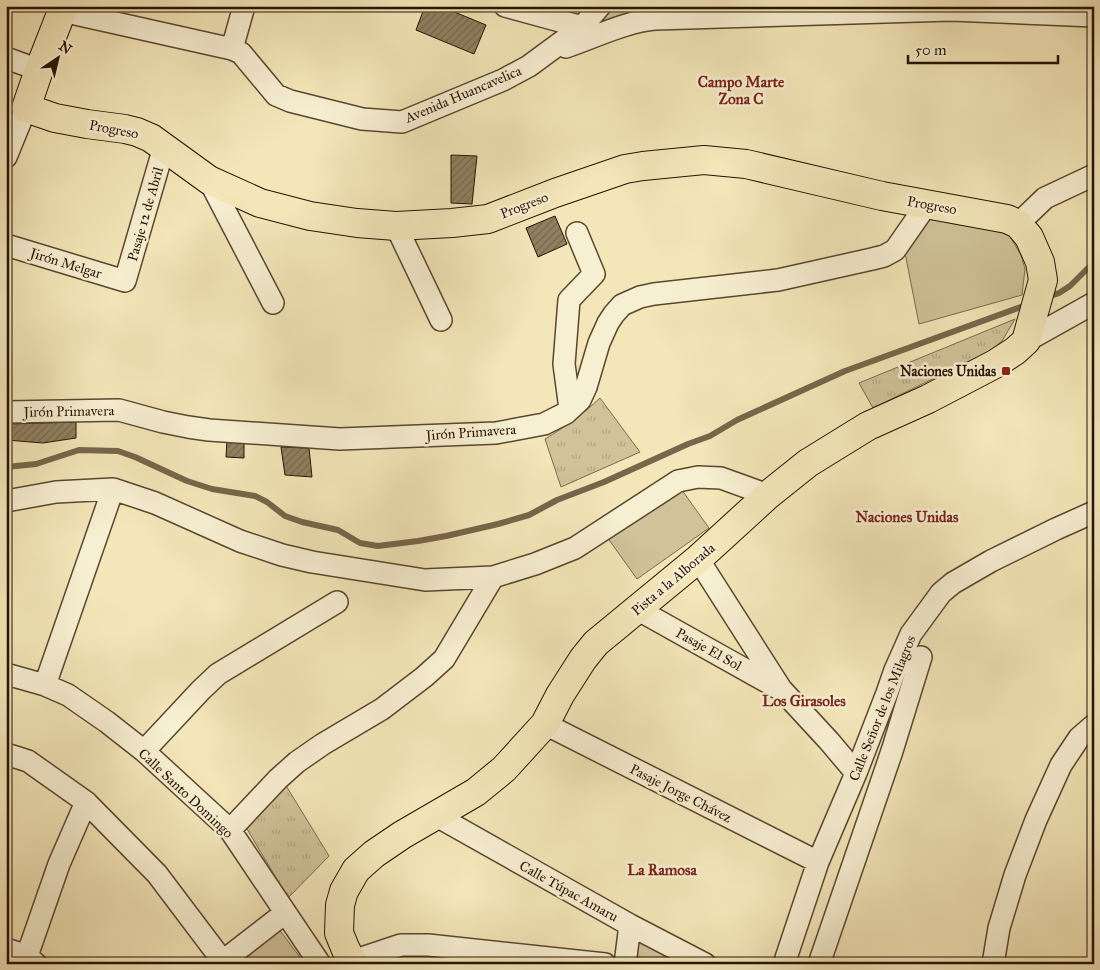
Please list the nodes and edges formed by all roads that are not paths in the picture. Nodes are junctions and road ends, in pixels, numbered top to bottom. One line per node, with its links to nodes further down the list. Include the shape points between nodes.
1 (244, 6): 8 (street)
2 (505, 6): 7 (street)
3 (600, 6): 7 (street, Avenida Huancavelica)
4 (956, 8): 6 (street); 9 (street, via 646,20)
5 (63, 9): 8 (street, Avenida Huancavelica); 11 (main road)
6 (1094, 16)
7 (582, 28): 9 (street, Avenida Huancavelica)
8 (232, 49): 9 (street, Avenida Huancavelica, via 240,53 276,95 362,119 402,122 503,80)
9 (541, 56)
10 (6, 58): 11 (street)
11 (39, 70): 12 (main road)
12 (26, 108): 13 (main road, Progreso, via 55,118 137,132); 14 (street)
13 (164, 147): 16 (main road, Progreso); 22 (street, Pasaje 12 de Abril)
14 (6, 157)
15 (1094, 175): 19 (street, via 1045,198)
16 (209, 180): 18 (main road, Progreso, via 260,203 288,211); 23 (street)
17 (927, 204): 18 (main road, Progreso, via 746,164 704,160 626,170 488,219); 19 (main road, Progreso, via 1006,219); 27 (street, Jirón Primavera, via 895,250 884,256 778,280 654,294 622,306 608,323 599,343 580,400)
18 (396, 226): 25 (street)
19 (1024, 230): 26 (main road, via 1040,262 1043,280)
20 (577, 233): 27 (street, via 594,274 569,300 564,364)
21 (6, 245): 22 (street, Jirón Melgar)
22 (126, 281)
23 (273, 303)
24 (1094, 303): 26 (street)
25 (441, 320)
26 (1026, 341): 30 (main road, Pista a la Alborada, via 995,364 868,426 808,463)
27 (570, 409): 28 (street, Jirón Primavera, via 544,424 496,433 340,438 209,430 119,410)
28 (6, 412)
29 (113, 488): 31 (street); 34 (street, via 282,555 425,580); 39 (street)
30 (768, 495): 33 (main road, Pista a la Alborada); 34 (street, via 721,478 698,477 678,481 575,548)
31 (6, 500)
32 (1094, 512): 45 (street, Calle Señor de los Milagros, via 991,561 941,593 911,634)
33 (698, 559): 36 (main road, Pista a la Alborada); 40 (street, Pasaje El Sol)
34 (493, 577): 48 (street, via 444,659 382,709 297,762)
35 (337, 602): 43 (street, via 218,674)
36 (637, 609): 40 (street, Pasaje El Sol); 41 (main road, Pista a la Alborada, via 596,643)
37 (921, 657): 61 (street)
38 (6, 674): 39 (street, Calle Santo Domingo)
39 (45, 685): 43 (street, Calle Santo Domingo, via 68,695)
40 (781, 689): 45 (street, Pasaje El Sol)
41 (545, 724): 47 (main road, Pista a la Alborada, via 504,769 476,792); 49 (street, Pasaje Jorge Chávez)
42 (1094, 725): 62 (street, via 1080,738 1061,765 1036,820 999,928)
43 (144, 751): 48 (street, Calle Santo Domingo)
44 (6, 754): 46 (street, via 28,761)
45 (856, 773): 49 (street, Calle Señor de los Milagros)
46 (86, 802): 53 (street, via 59,864); 54 (street, via 157,874)
47 (435, 815): 51 (street, Calle Túpac Amaru); 55 (main road, Pista a la Alborada, via 374,854 356,870 344,891 339,933)
48 (230, 830): 50 (street, Calle Santo Domingo)
49 (818, 862): 60 (street, Calle Señor de los Milagros, via 786,958)
50 (285, 913): 54 (street); 56 (street, Calle Santo Domingo)
51 (630, 925): 58 (street); 59 (street, Calle Túpac Amaru)
52 (6, 949): 53 (street)
53 (32, 960)
54 (222, 962)
55 (353, 962): 57 (street, via 401,945 428,945)
56 (320, 964)
57 (605, 964)
58 (625, 964)
59 (705, 964)
60 (787, 964)
61 (819, 964)
62 (993, 964)

